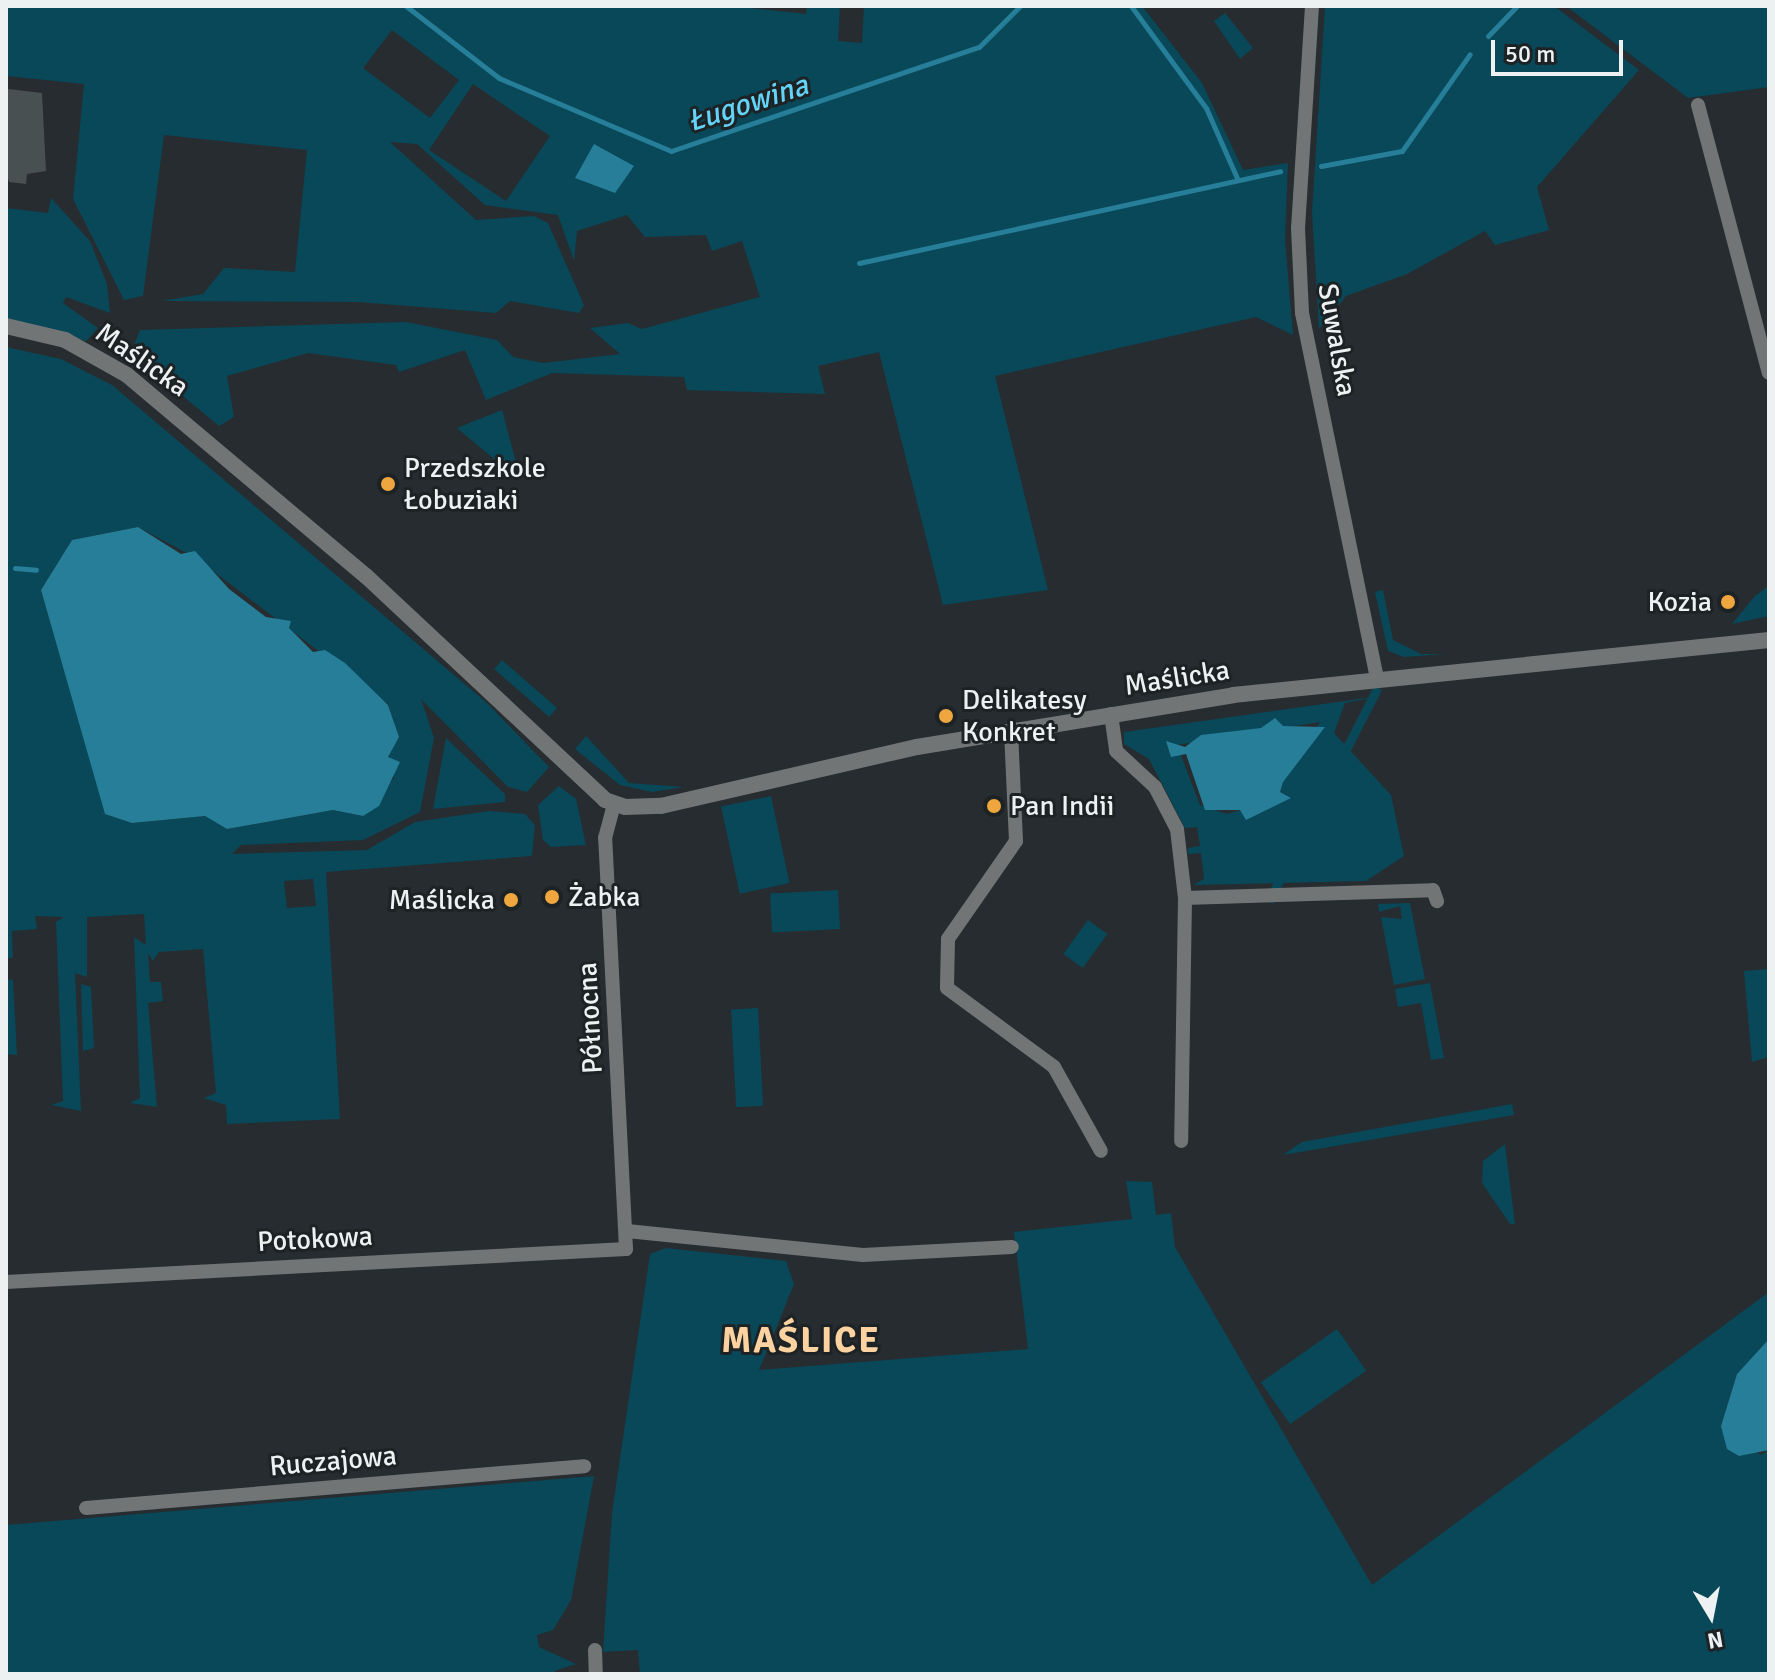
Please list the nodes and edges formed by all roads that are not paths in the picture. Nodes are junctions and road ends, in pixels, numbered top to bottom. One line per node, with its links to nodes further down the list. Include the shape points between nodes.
1 (1312, 6): 6 (street, Suwalska, via 1298,228 1302,313)
2 (1698, 105): 4 (street)
3 (6, 326): 9 (street, Maślicka, via 85,349 147,390 390,597)
4 (1769, 373)
5 (1769, 640): 6 (street, Maślicka)
6 (1377, 678): 7 (street, Maślicka)
7 (1111, 714): 8 (street, Maślicka); 10 (street, via 1116,751 1155,787 1177,829)
8 (1011, 731): 9 (street, Maślicka, via 661,806); 13 (street, via 1016,841 948,939 947,988 1054,1067)
9 (614, 804): 14 (street, Północna, via 605,838)
10 (1185, 898): 11 (street, via 1433,890); 12 (street)
11 (1437, 901)
12 (1181, 1141)
13 (1101, 1151)
14 (627, 1231): 15 (street, via 863,1255); 16 (street, Północna)
15 (1012, 1247)
16 (626, 1249): 17 (street, Potokowa)
17 (6, 1282)
18 (584, 1466): 19 (street, Ruczajowa)
19 (86, 1508)
20 (595, 1650): 21 (street)
21 (596, 1674)

